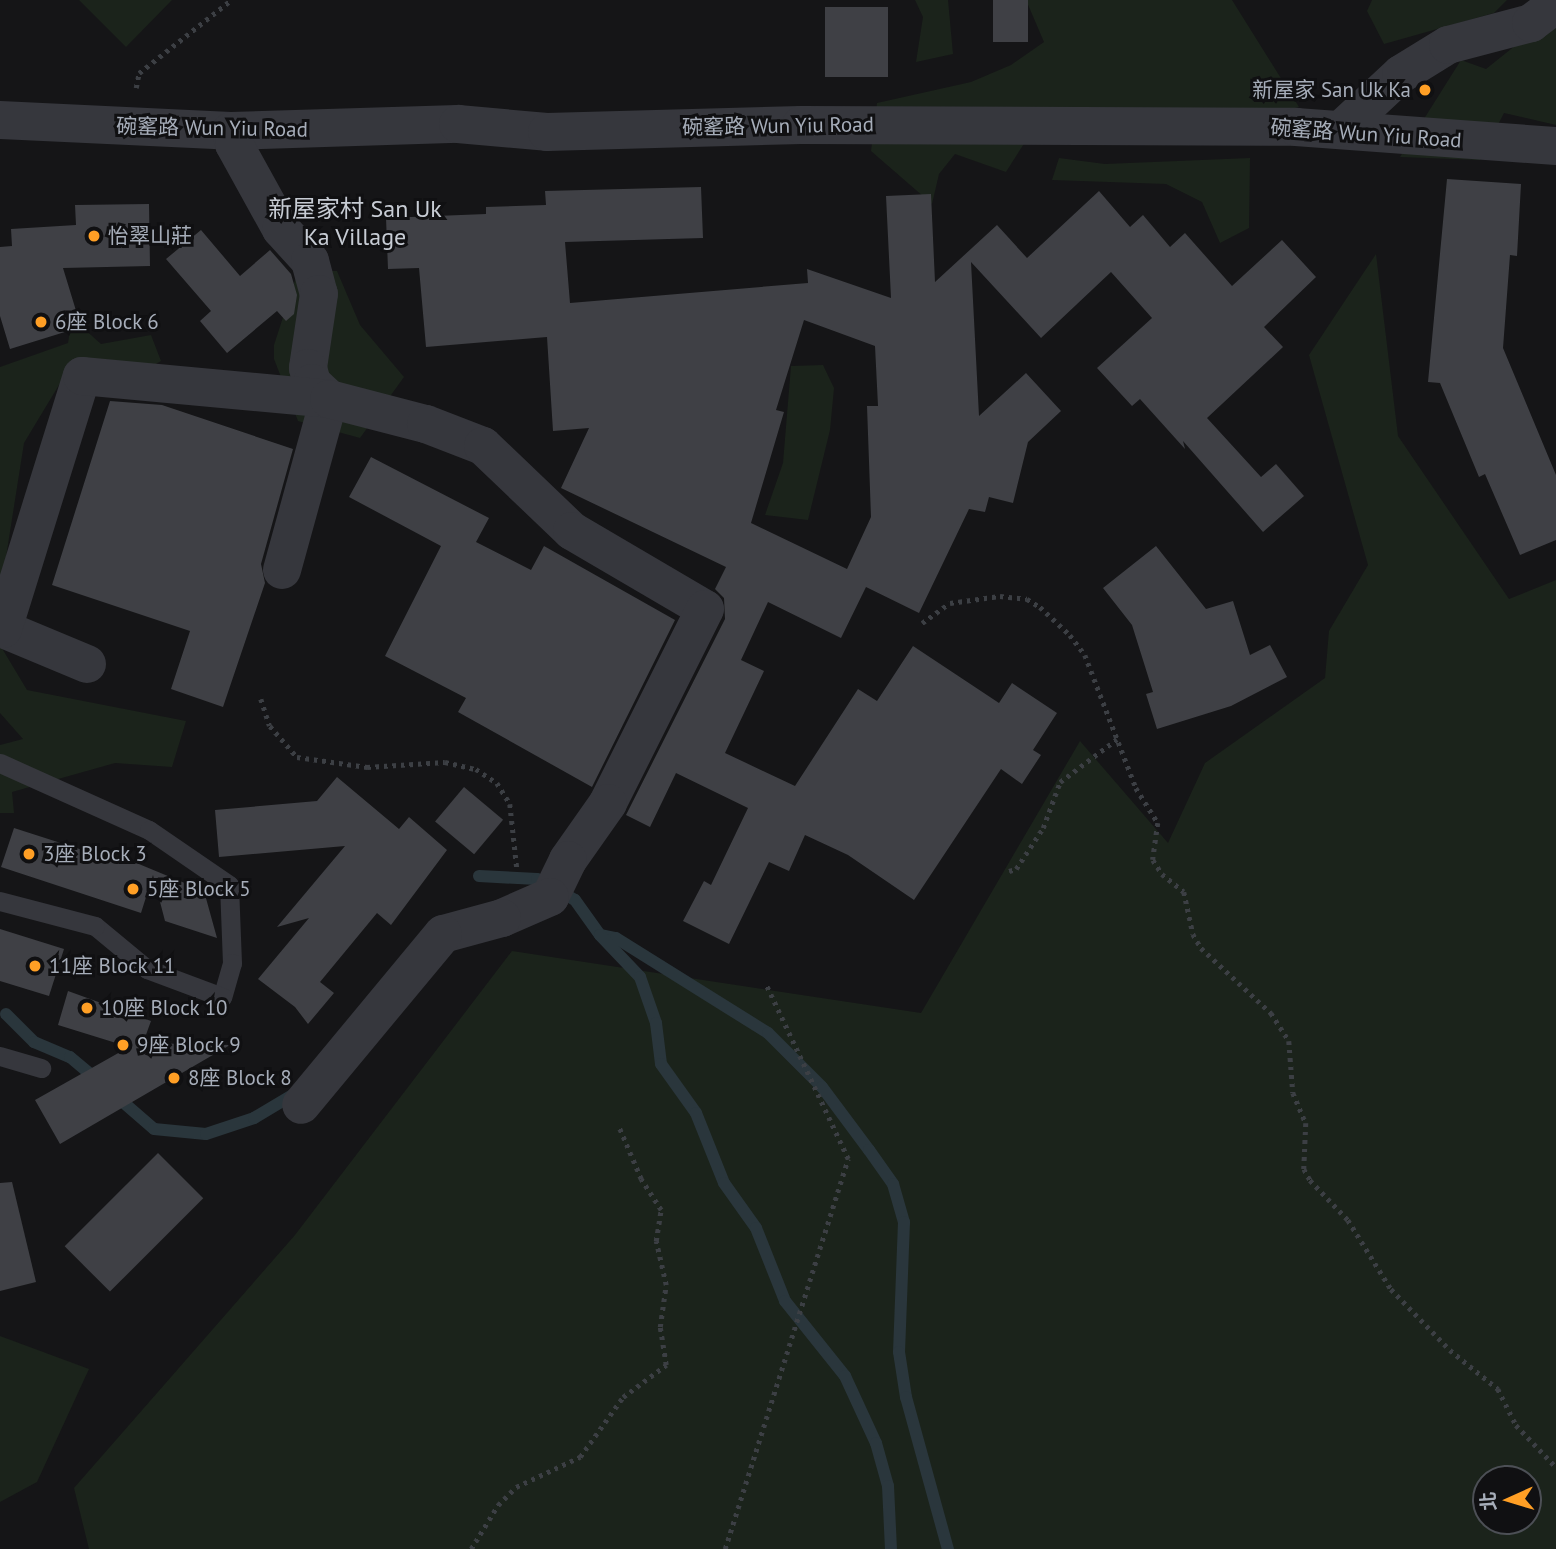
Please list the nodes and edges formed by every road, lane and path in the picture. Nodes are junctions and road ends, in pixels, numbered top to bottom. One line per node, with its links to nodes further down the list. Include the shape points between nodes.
1 (231, 0): 5 (path, via 139,73)
2 (1556, 4): 4 (street, via 1531,23 1448,45 1401,74)
3 (0, 120): 5 (street, 碗窰路 Wun Yiu Road)
4 (1343, 128): 6 (street, 碗窰路 Wun Yiu Road, via 802,125 547,132 458,124); 7 (street, 碗窰路 Wun Yiu Road, via 1367,135)
5 (128, 129): 6 (street, 碗窰路 Wun Yiu Road)
6 (231, 131): 8 (street, via 233,144 281,229 310,261 319,294 310,330 308,368 312,383)
7 (1556, 146)
8 (329, 398): 9 (street); 11 (street, via 82,376 3,629); 21 (street, via 426,424 483,446 572,531 705,609 608,803 568,860 550,897 502,918 443,934)
9 (282, 570)
10 (922, 623): 13 (path, via 950,603 975,598 1027,599 1041,607 1085,655)
11 (87, 664)
12 (261, 699): 15 (path, via 270,726 298,757 367,767 445,762 476,769 497,783 510,804)
13 (1117, 739): 16 (path, via 1060,782 1043,828 1016,869); 23 (path, via 1136,788 1158,823 1153,860 1184,892 1193,934 1201,948 1271,1013 1289,1041 1293,1093 1306,1124 1304,1169 1310,1180 1348,1220 1391,1289 1450,1350 1498,1389 1516,1425)
14 (0, 763): 17 (lane, via 149,830 229,885 232,963 222,997 146,969 95,926)
15 (517, 868)
16 (1009, 871)
17 (0, 901)
18 (765, 983): 25 (path, via 848,1158)
19 (0, 1056): 20 (lane)
20 (41, 1068)
21 (301, 1105)
22 (618, 1125): 24 (path, via 641,1179 661,1210 656,1241 666,1285 660,1327 666,1365 623,1396 580,1457 516,1487 498,1505)
23 (1556, 1467)
24 (471, 1549)
25 (725, 1549)

